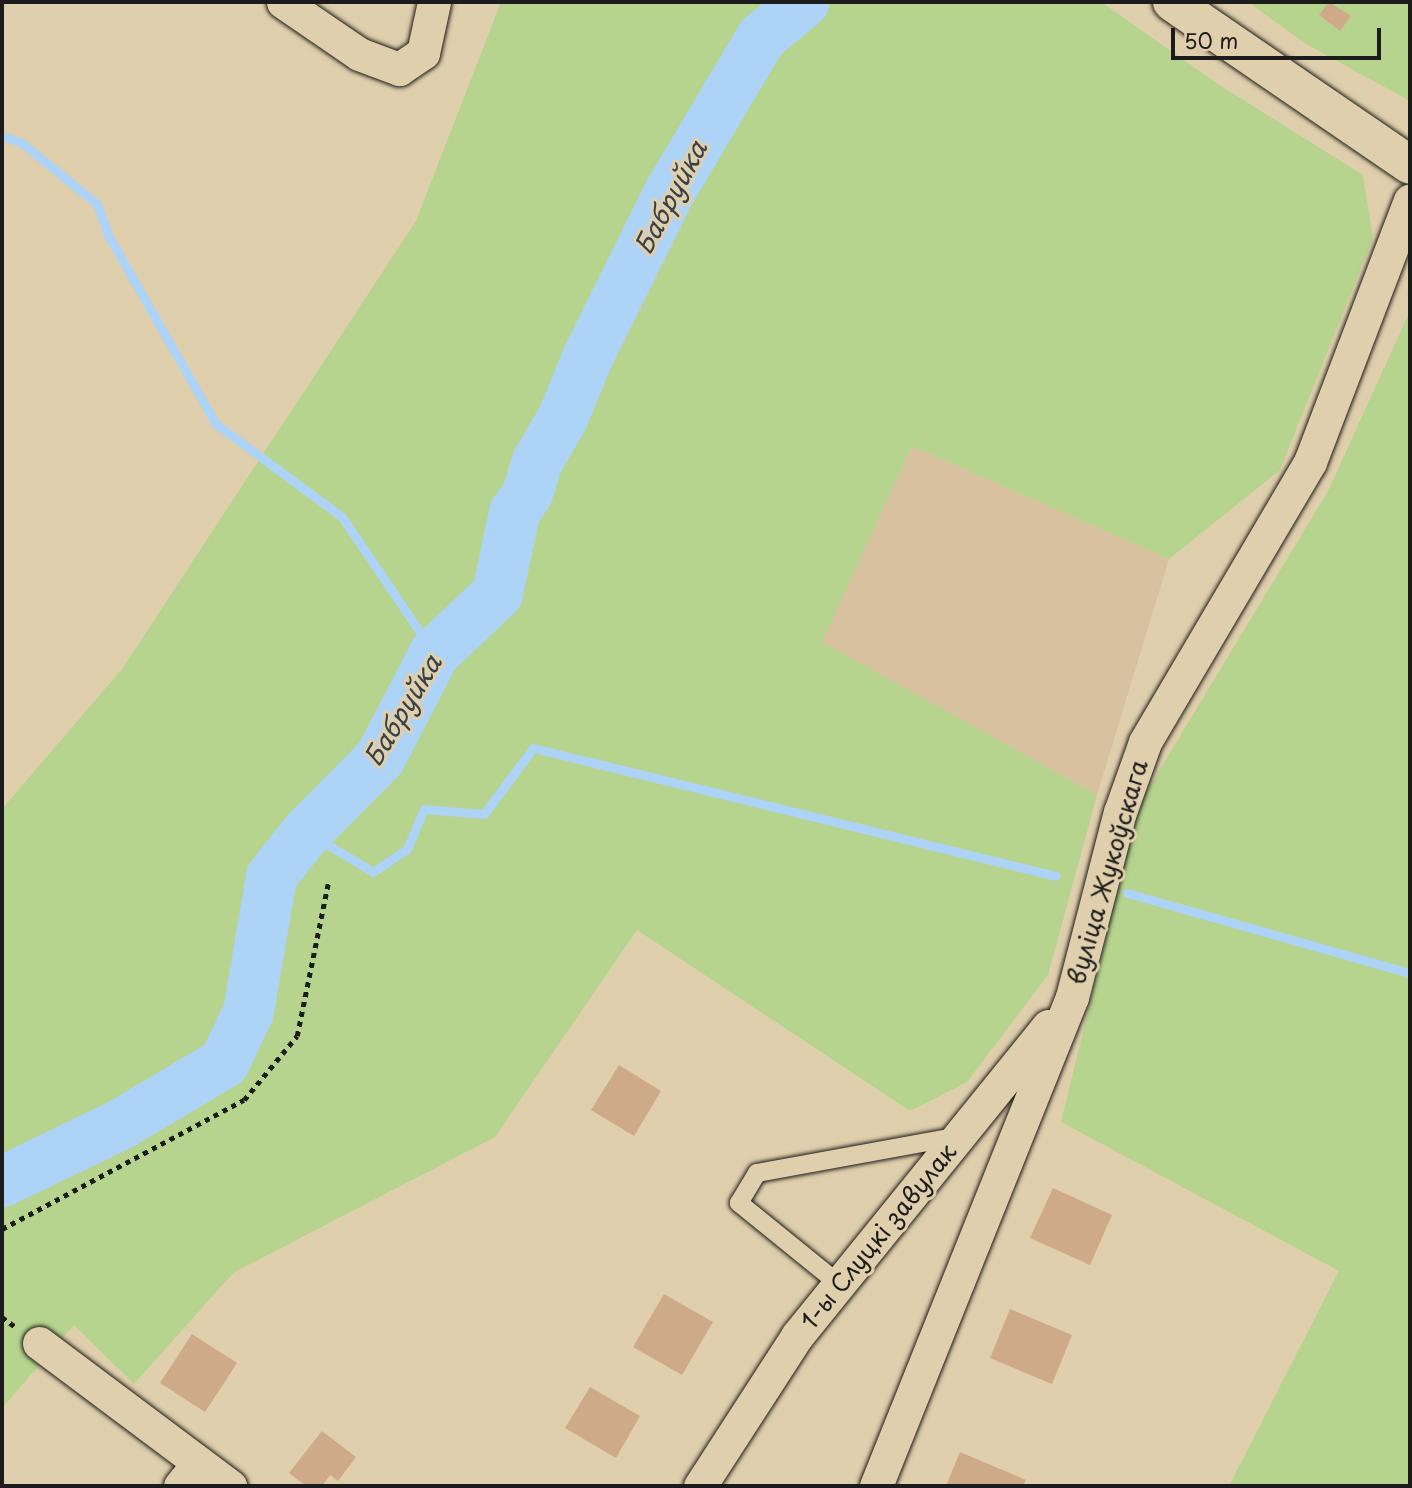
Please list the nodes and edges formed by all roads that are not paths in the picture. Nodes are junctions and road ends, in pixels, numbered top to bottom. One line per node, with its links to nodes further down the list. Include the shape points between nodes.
1 (283, 2): 2 (street, via 359,54 400,69 423,53)
2 (434, 2)
3 (1172, 2): 4 (street)
4 (1410, 165)
5 (1410, 200): 6 (street, вуліца Жукоўскага, via 1310,462 1145,741)
6 (1072, 997): 7 (street, 1-ы Слуцкі завулак); 13 (street, вуліца Жукоўскага)
7 (958, 1137): 8 (street, 1-ы Слуцкі завулак); 8 (lane, via 757,1173 739,1203)
8 (839, 1284): 12 (street, 1-ы Слуцкі завулак, via 797,1336)
9 (40, 1343): 10 (street)
10 (189, 1475): 11 (street)
11 (230, 1486)
12 (701, 1486)
13 (876, 1486)

